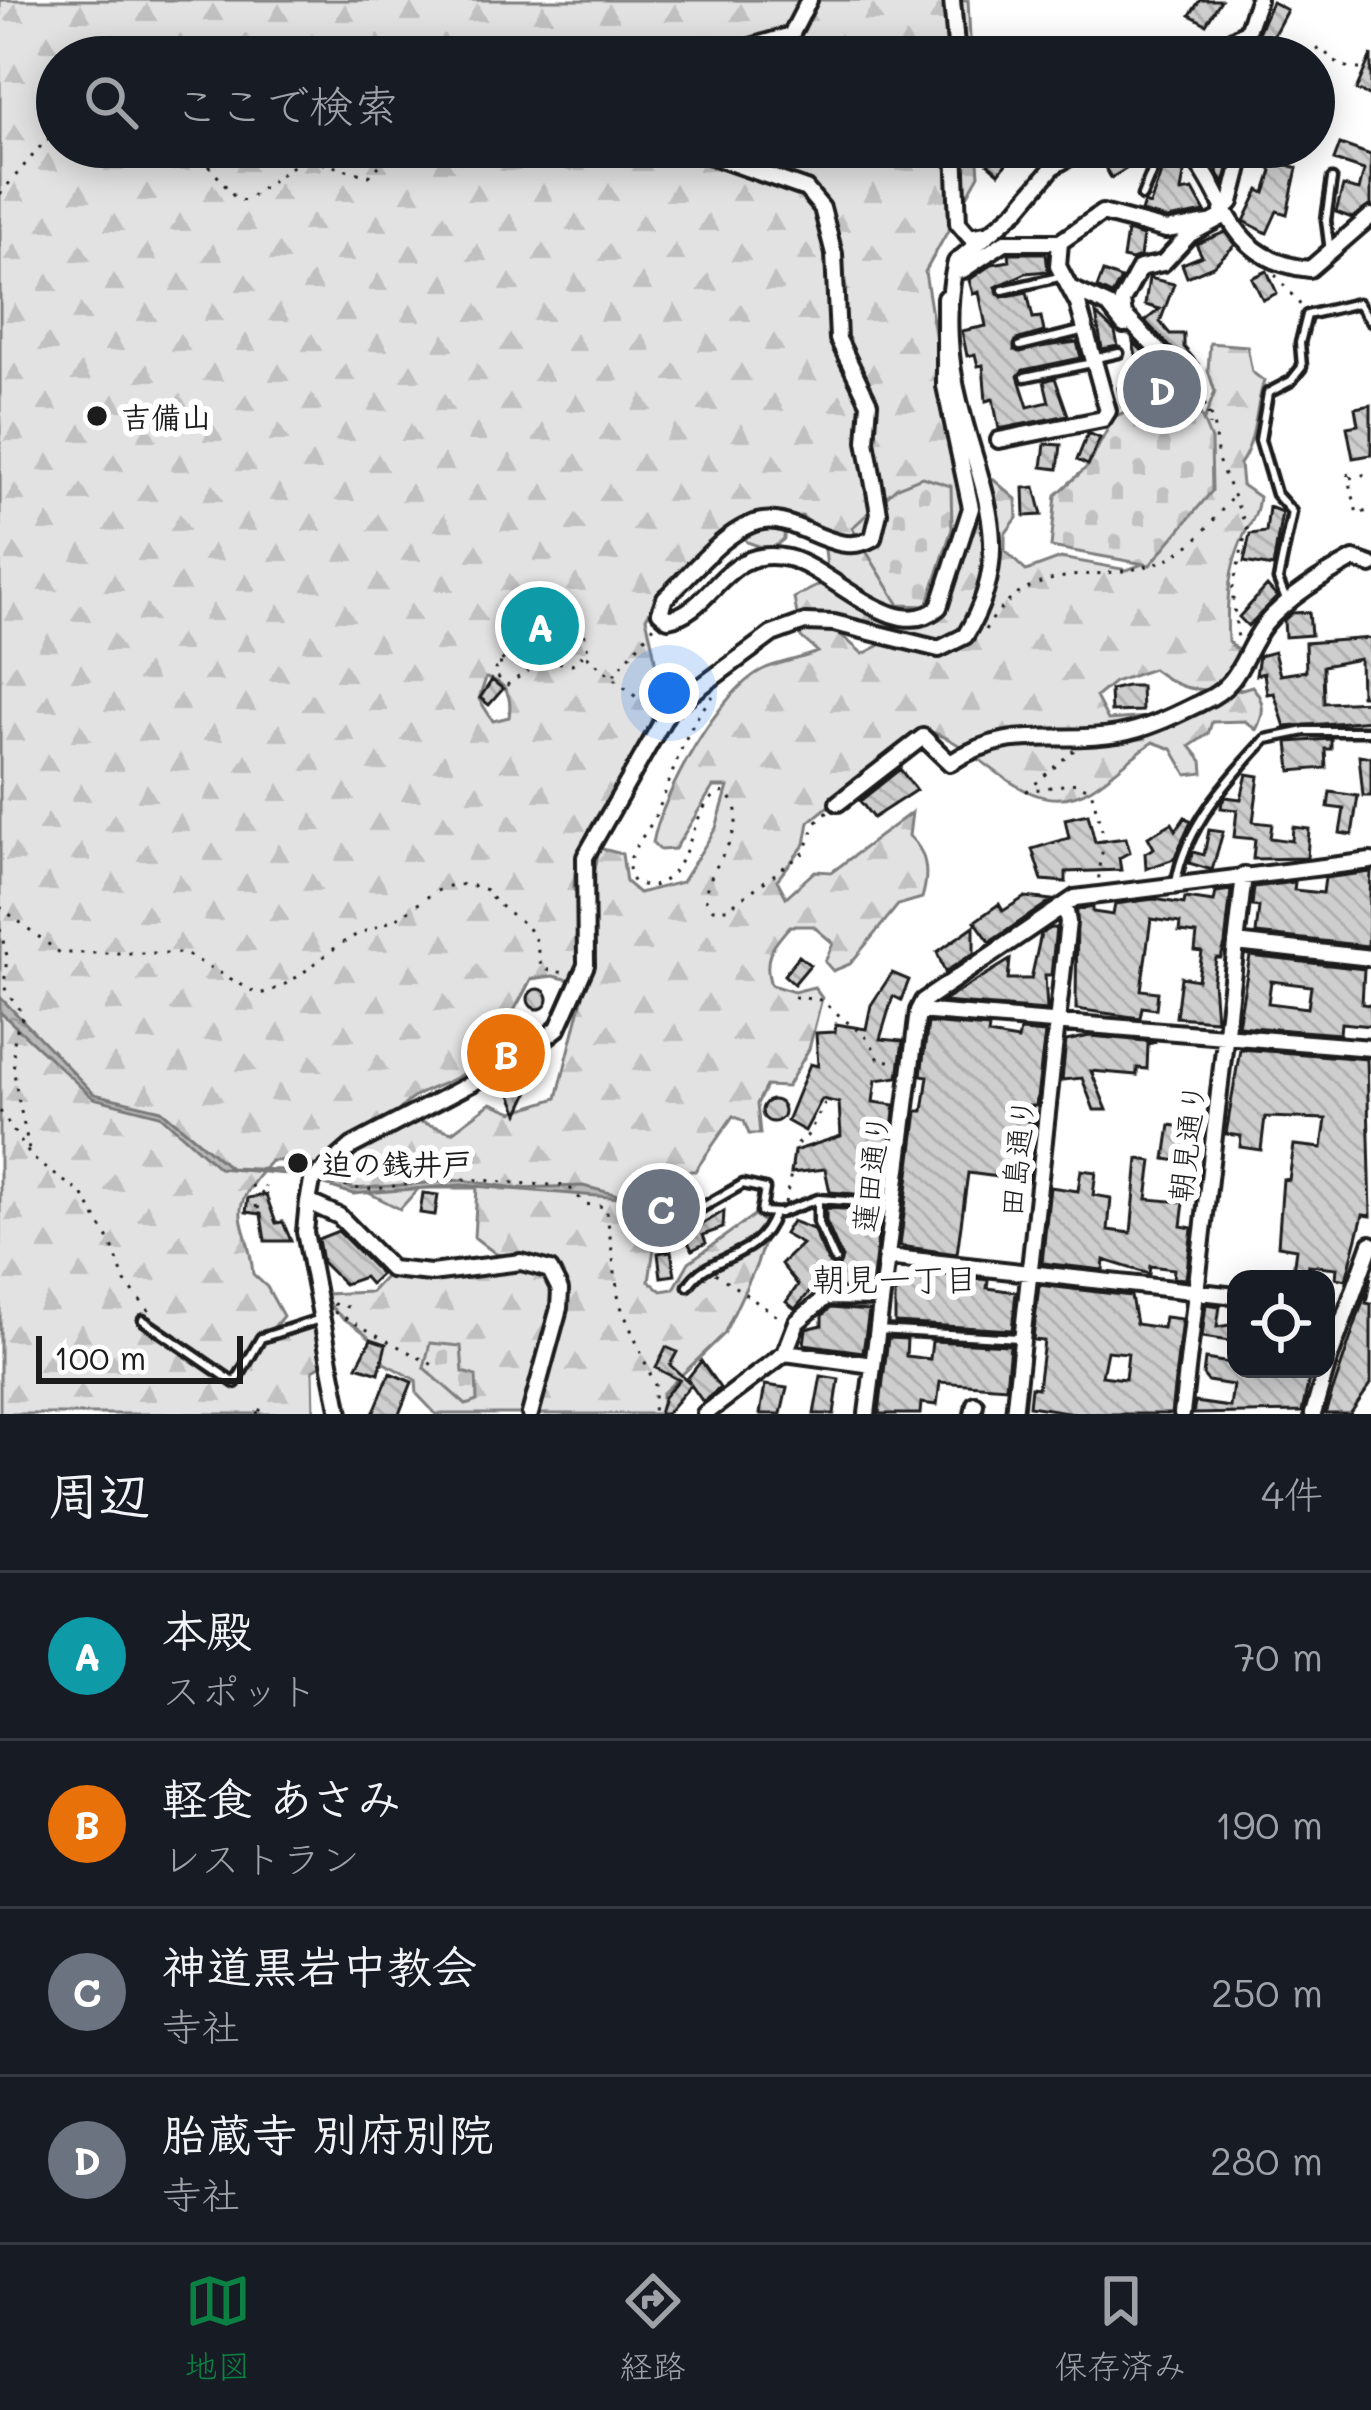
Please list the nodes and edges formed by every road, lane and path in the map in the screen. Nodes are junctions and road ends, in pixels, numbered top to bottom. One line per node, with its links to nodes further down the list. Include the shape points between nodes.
1 (809, 0): 4 (street)
2 (952, 0): 5 (street)
3 (1258, 0): 6 (street)
4 (788, 36)
5 (955, 36)
6 (1240, 36)
7 (1335, 61): 8 (path)
8 (1371, 71)
9 (36, 152): 21 (path)
10 (211, 168): 11 (path, via 245,201)
11 (286, 168)
12 (344, 168): 13 (path, via 369,176)
13 (377, 168)
14 (746, 168): 53 (street, via 806,189 822,208 834,254 838,339 868,403 879,522 874,538 857,544 776,522 754,524 665,598)
15 (956, 168): 26 (street, via 958,223 970,237)
16 (1052, 168): 26 (street)
17 (1153, 168): 22 (lane)
18 (1197, 168): 23 (street)
19 (1240, 168): 23 (street)
20 (1332, 179): 28 (lane)
21 (0, 194)
22 (1142, 196)
23 (1223, 214): 25 (street); 29 (street)
24 (1371, 217): 28 (street)
25 (1209, 223): 27 (street, via 1166,230 1102,213); 36 (street, via 1171,257 1133,275 1122,301)
26 (996, 231): 30 (street)
27 (1060, 242): 30 (street, via 1005,242); 31 (street)
28 (1330, 256): 29 (street, via 1310,269)
29 (1272, 262): 34 (path)
30 (954, 271): 32 (street)
31 (1067, 282): 33 (lane); 36 (street); 37 (street)
32 (950, 288): 53 (street, via 942,316 944,373 971,508 934,613 888,614 808,565 766,556 727,572 681,615); 62 (street, via 958,399 994,524 986,583 965,636 939,650 816,620 788,626)
33 (1004, 290)
34 (1307, 315): 35 (lane, via 1358,303); 52 (lane, via 1302,367 1268,393 1259,434 1276,494 1292,512 1278,580)
35 (1371, 321)
36 (1134, 326): 42 (street)
37 (1085, 330): 38 (lane); 40 (street)
38 (1021, 346)
39 (1119, 353): 40 (lane)
40 (1091, 361): 41 (lane); 47 (street, via 1108,416)
41 (1025, 377)
42 (1190, 383): 45 (path)
43 (1186, 405): 44 (path)
44 (1193, 411)
45 (1208, 411): 46 (path); 49 (path)
46 (1209, 426)
47 (1000, 440)
48 (1371, 473): 50 (path, via 1349,475 1358,514)
49 (1234, 495): 54 (path, via 1247,528 1232,591 1237,639); 55 (path, via 1184,549 1031,585 1001,604)
50 (1371, 510)
51 (1371, 565): 52 (street, via 1354,559)
52 (1287, 604): 54 (street)
53 (662, 616): 60 (path)
54 (1267, 622): 64 (street, via 1223,691 1136,730)
55 (983, 632)
56 (524, 639): 59 (path)
57 (586, 656): 58 (path, via 572,664); 58 (path, via 584,632); 60 (path)
58 (536, 661): 59 (path); 59 (path, via 507,685 493,673)
59 (500, 664)
60 (612, 677): 62 (path)
61 (721, 688): 65 (path, via 681,741 656,815 630,857 634,883 656,886 671,877 710,800 725,792 736,823 705,898 713,909 728,910 805,852 815,824)
62 (664, 720): 75 (street, via 585,857)
63 (1371, 731): 68 (lane, via 1266,739 1235,770 1181,852)
64 (1087, 736): 65 (street, via 1011,737 978,744 950,763 923,737); 69 (path, via 1028,791 1076,782 1091,790 1104,838)
65 (838, 803)
66 (1371, 861): 67 (street)
67 (1244, 875): 68 (street); 73 (street, 朝見通り)
68 (1176, 883): 69 (street)
69 (1097, 892): 70 (street)
70 (1065, 906): 77 (street); 78 (street, 田島通り)
71 (0, 907): 75 (path, via 60,953 184,953 258,994 310,971 428,892 461,884 486,890 535,935 543,969 568,973)
72 (0, 929): 84 (path, via 4,987 23,1017 14,1026 11,1070)
73 (1236, 943): 74 (street); 79 (street, 朝見通り)
74 (1371, 958)
75 (586, 962): 88 (street, via 545,1042 352,1146 312,1181)
76 (794, 997): 81 (path, via 821,1000 876,1047 879,1060)
77 (918, 1011): 78 (street); 81 (street, 蓮田通り)
78 (1057, 1023): 79 (street); 98 (street, 田島通り)
79 (1226, 1036): 80 (street); 101 (street, 朝見通り)
80 (1371, 1048)
81 (911, 1064): 89 (street, 蓮田通り)
82 (825, 1102): 91 (path, via 797,1144)
83 (0, 1112): 84 (path)
84 (29, 1153): 111 (path, via 82,1194 125,1282)
85 (334, 1170): 122 (path, via 342,1185 354,1187 431,1178 567,1185 585,1204 605,1208 619,1302 655,1385)
86 (265, 1186): 90 (path, via 264,1195 252,1186 258,1213)
87 (818, 1199): 89 (lane); 91 (lane); 96 (lane, via 818,1223)
88 (308, 1202): 99 (street, via 304,1232); 121 (street, via 339,1216 391,1269 430,1273 521,1262 550,1270 559,1308)
89 (893, 1204): 95 (street, 蓮田通り)
90 (256, 1205)
91 (788, 1210): 92 (lane)
92 (774, 1214): 93 (lane, via 761,1212 765,1189 742,1184); 97 (lane, via 744,1253)
93 (668, 1227)
94 (1371, 1244): 106 (street)
95 (886, 1257): 98 (street); 103 (street, 蓮田通り)
96 (835, 1260)
97 (710, 1267): 100 (lane); 109 (path)
98 (1030, 1273): 101 (street); 112 (street, 田島通り)
99 (314, 1283): 107 (street); 107 (path)
100 (688, 1286)
101 (1196, 1291): 102 (street); 126 (street, 朝見通り)
102 (1227, 1295)
103 (881, 1298): 109 (street, via 826,1297); 110 (street, 蓮田通り)
104 (353, 1308): 107 (path)
105 (1335, 1308): 106 (street)
106 (1344, 1309): 113 (street)
107 (324, 1314): 111 (lane, via 261,1338 235,1383); 115 (path); 120 (street)
108 (142, 1319): 111 (lane)
109 (795, 1327): 114 (street)
110 (877, 1330): 112 (lane); 116 (street, 蓮田通り)
111 (162, 1335)
112 (1023, 1338): 125 (street, 田島通り)
113 (1335, 1339)
114 (784, 1354): 116 (street); 123 (street)
115 (433, 1365)
116 (873, 1365): 124 (street, 蓮田通り)
117 (1323, 1378): 127 (street)
118 (258, 1414): 119 (path, via 255,1407)
119 (266, 1414)
120 (340, 1414)
121 (530, 1414)
122 (653, 1414)
123 (705, 1414)
124 (867, 1414)
125 (1014, 1414)
126 (1182, 1414)
127 (1313, 1414)

